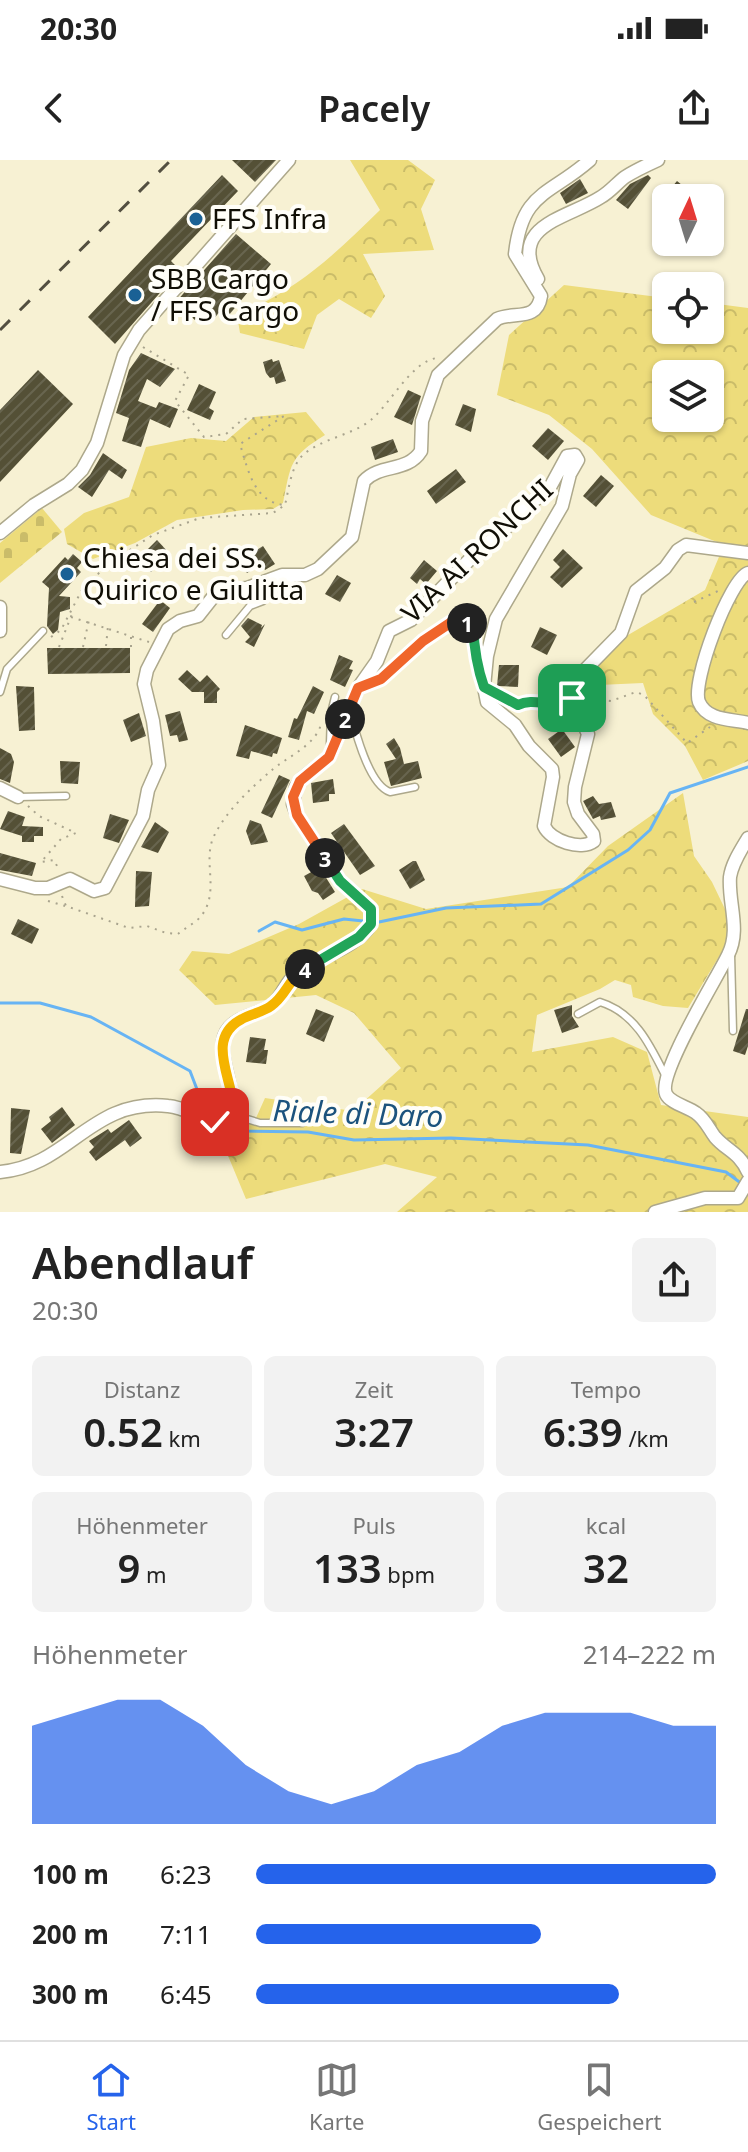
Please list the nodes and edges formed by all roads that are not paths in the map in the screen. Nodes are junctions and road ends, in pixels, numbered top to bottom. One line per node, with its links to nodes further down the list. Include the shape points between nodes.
1 (289, 160): 5 (street, via 132,340 97,443 82,470)
2 (590, 160): 4 (street, via 523,213 515,254)
3 (658, 160): 4 (street, via 600,199 539,229 529,262 544,289)
4 (541, 299): 8 (street, via 528,315 497,319 436,379 422,421 418,456 409,465 367,478 352,537)
5 (0, 533)
6 (748, 553): 15 (street, VIA AI RONCHI, via 682,547 636,591 621,633 576,680 572,698 588,734 574,802 595,839 588,845 545,830 552,769 515,725 487,702 484,687 496,619 562,506 575,455 564,460 548,491 475,554 411,620 389,631)
7 (748, 573): 16 (street, via 737,581 699,675 698,701 717,718)
8 (308, 574): 12 (lane, via 282,583 250,606); 23 (street, via 282,575 217,592 198,616 168,629 144,680 159,765 143,816 105,888 94,891 70,879 48,888)
9 (0, 607): 10 (street)
10 (0, 631)
11 (43, 631): 13 (lane, via 7,669)
12 (226, 635)
13 (0, 692)
14 (335, 697): 17 (lane)
15 (349, 706): 17 (street, VIA AI RONCHI); 18 (lane, via 377,784 390,792)
16 (748, 723)
17 (329, 757): 28 (street, VIA AI RONCHI, via 300,781 293,797 295,811 340,881 371,909 371,924 359,937 293,977 273,1005 228,1029 221,1050 232,1093)
18 (415, 787)
19 (0, 788): 21 (street)
20 (66, 796): 21 (lane)
21 (18, 797)
22 (748, 838): 24 (street, via 730,877)
23 (0, 879)
24 (730, 951): 26 (lane); 27 (street)
25 (578, 1014): 27 (lane, via 600,1002 615,1009 645,1035)
26 (733, 1031)
27 (666, 1078): 31 (street, via 668,1097 699,1115)
28 (224, 1118): 29 (lane); 30 (street, via 167,1105 122,1110 95,1122 43,1160)
29 (302, 1123)
30 (0, 1172)
31 (748, 1172)
32 (748, 1181): 33 (street, via 739,1197 705,1198)
33 (655, 1212)

